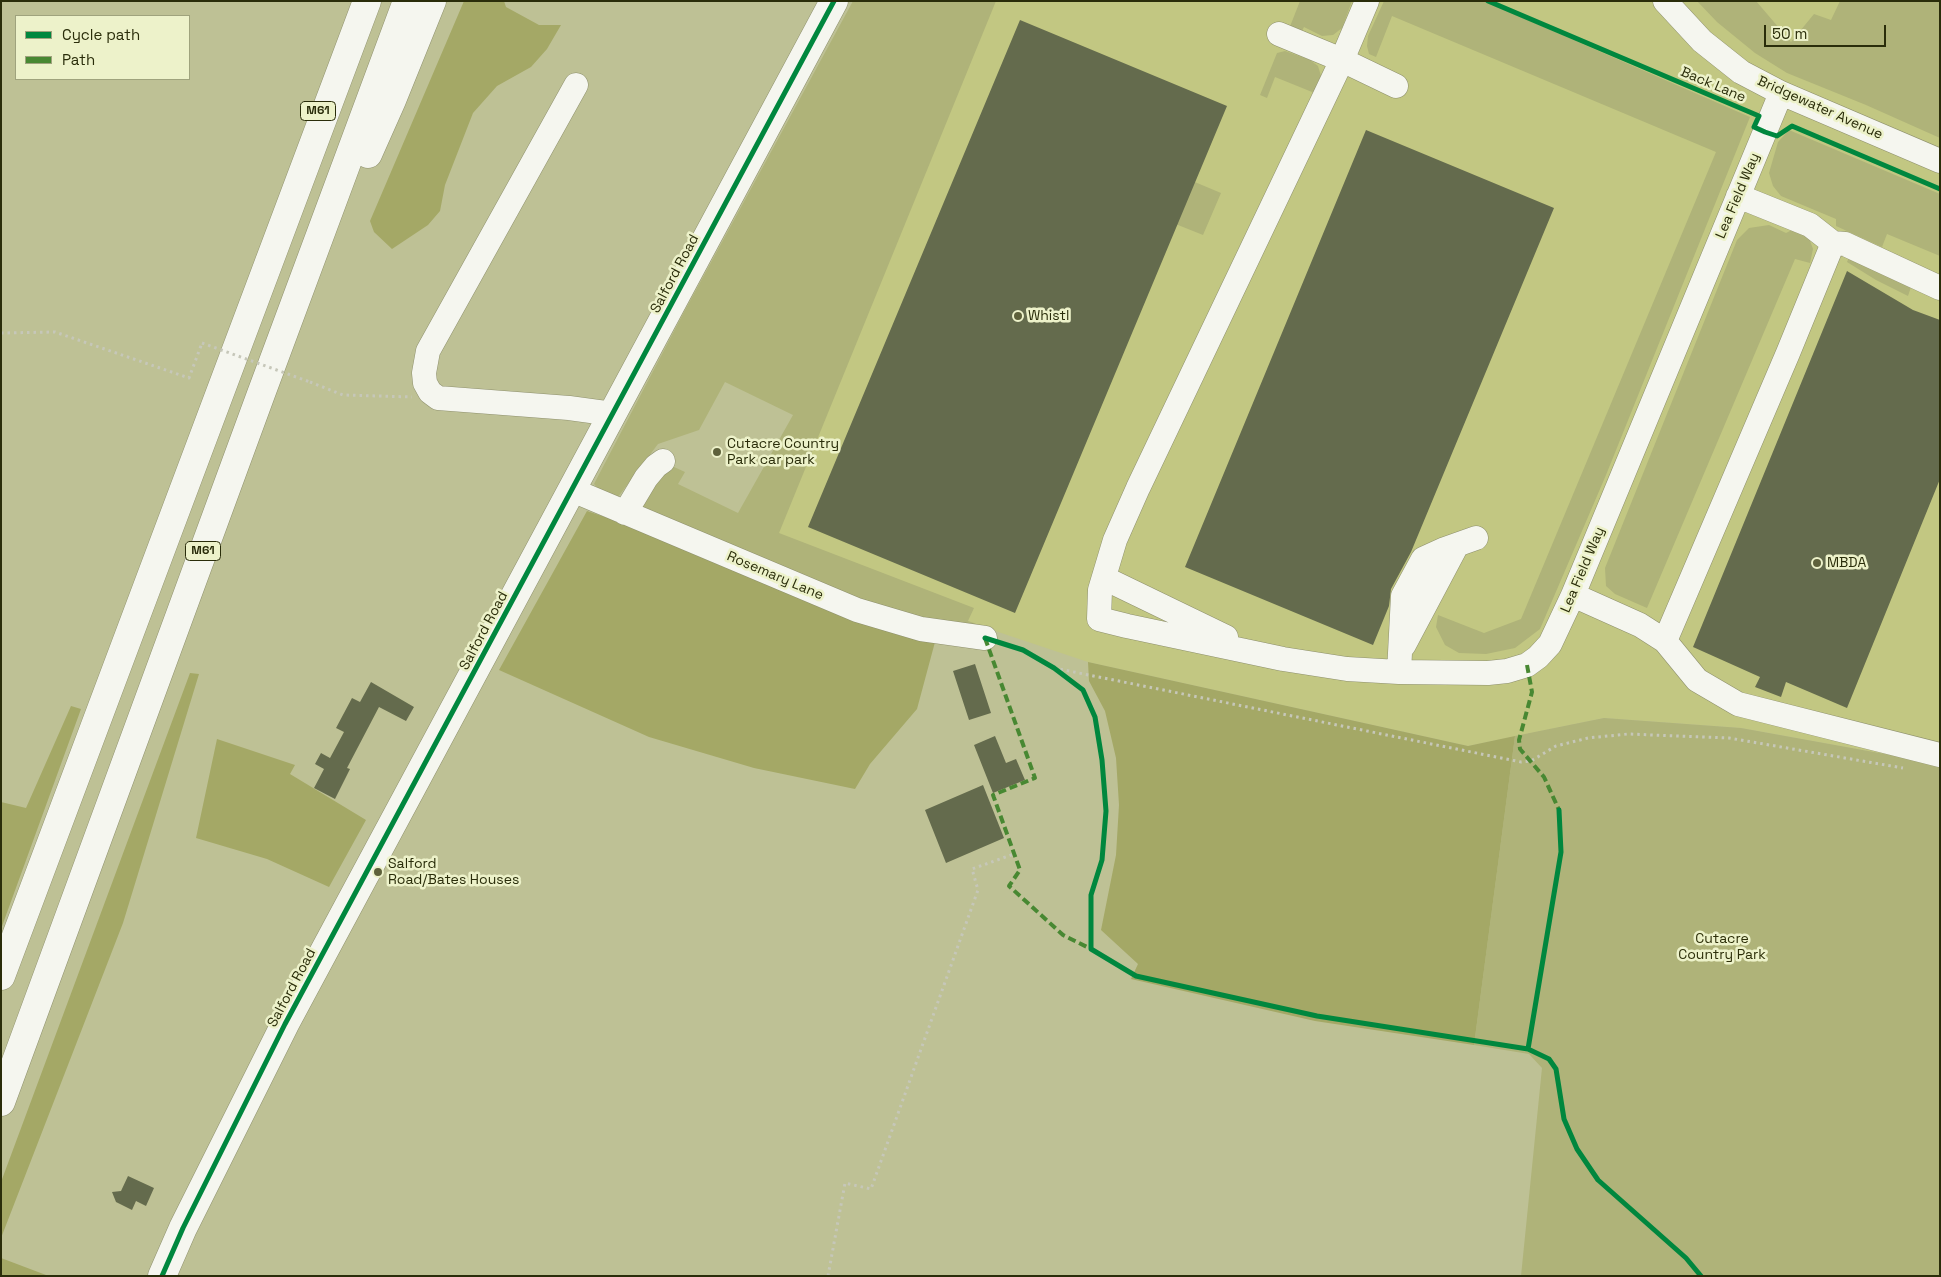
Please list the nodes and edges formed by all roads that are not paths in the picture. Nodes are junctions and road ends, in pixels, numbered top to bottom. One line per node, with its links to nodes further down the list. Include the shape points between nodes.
1 (350, 1): 15 (main road, M61)
2 (367, 1): 15 (main road, M61)
3 (407, 1): 18 (main road, M61)
4 (432, 1): 18 (main road, M61, via 392,100)
5 (834, 1): 19 (main road, Salford Road)
6 (1367, 1): 9 (street)
7 (1665, 1): 12 (street, Bridgewater Avenue, via 1702,41 1741,72)
8 (1279, 34): 9 (street)
9 (1342, 60): 11 (street); 24 (street, via 1138,488 1115,540)
10 (576, 85): 19 (street, via 428,351 424,363 425,383 438,398)
11 (1396, 86)
12 (1781, 93): 13 (street, Bridgewater Avenue); 14 (street, Lea Field Way)
13 (1940, 161)
14 (1738, 196): 16 (street, via 1810,226); 25 (street, Lea Field Way)
15 (286, 220): 31 (main road, M61)
16 (1833, 243): 17 (street, via 1845,244); 27 (street)
17 (1940, 288)
18 (261, 394): 32 (main road, M61)
19 (613, 414): 21 (main road, Salford Road)
20 (664, 460): 22 (street, via 646,478)
21 (572, 490): 22 (street, Rosemary Lane); 33 (main road, Salford Road, via 285,1024)
22 (625, 513): 26 (street, Rosemary Lane, via 857,610 922,629)
23 (1466, 542): 29 (street, via 1423,560 1404,596)
24 (1104, 578): 28 (street); 28 (street, Lea Field Way, via 1100,590 1099,619)
25 (1573, 595): 27 (street, via 1640,625); 29 (street, Lea Field Way, via 1550,644 1527,665 1488,673)
26 (985, 638)
27 (1665, 641): 30 (street, via 1697,680 1738,704)
28 (1263, 654): 29 (street, Lea Field Way, via 1347,669)
29 (1400, 662)
30 (1940, 755)
31 (1, 976)
32 (1, 1102)
33 (162, 1276)

